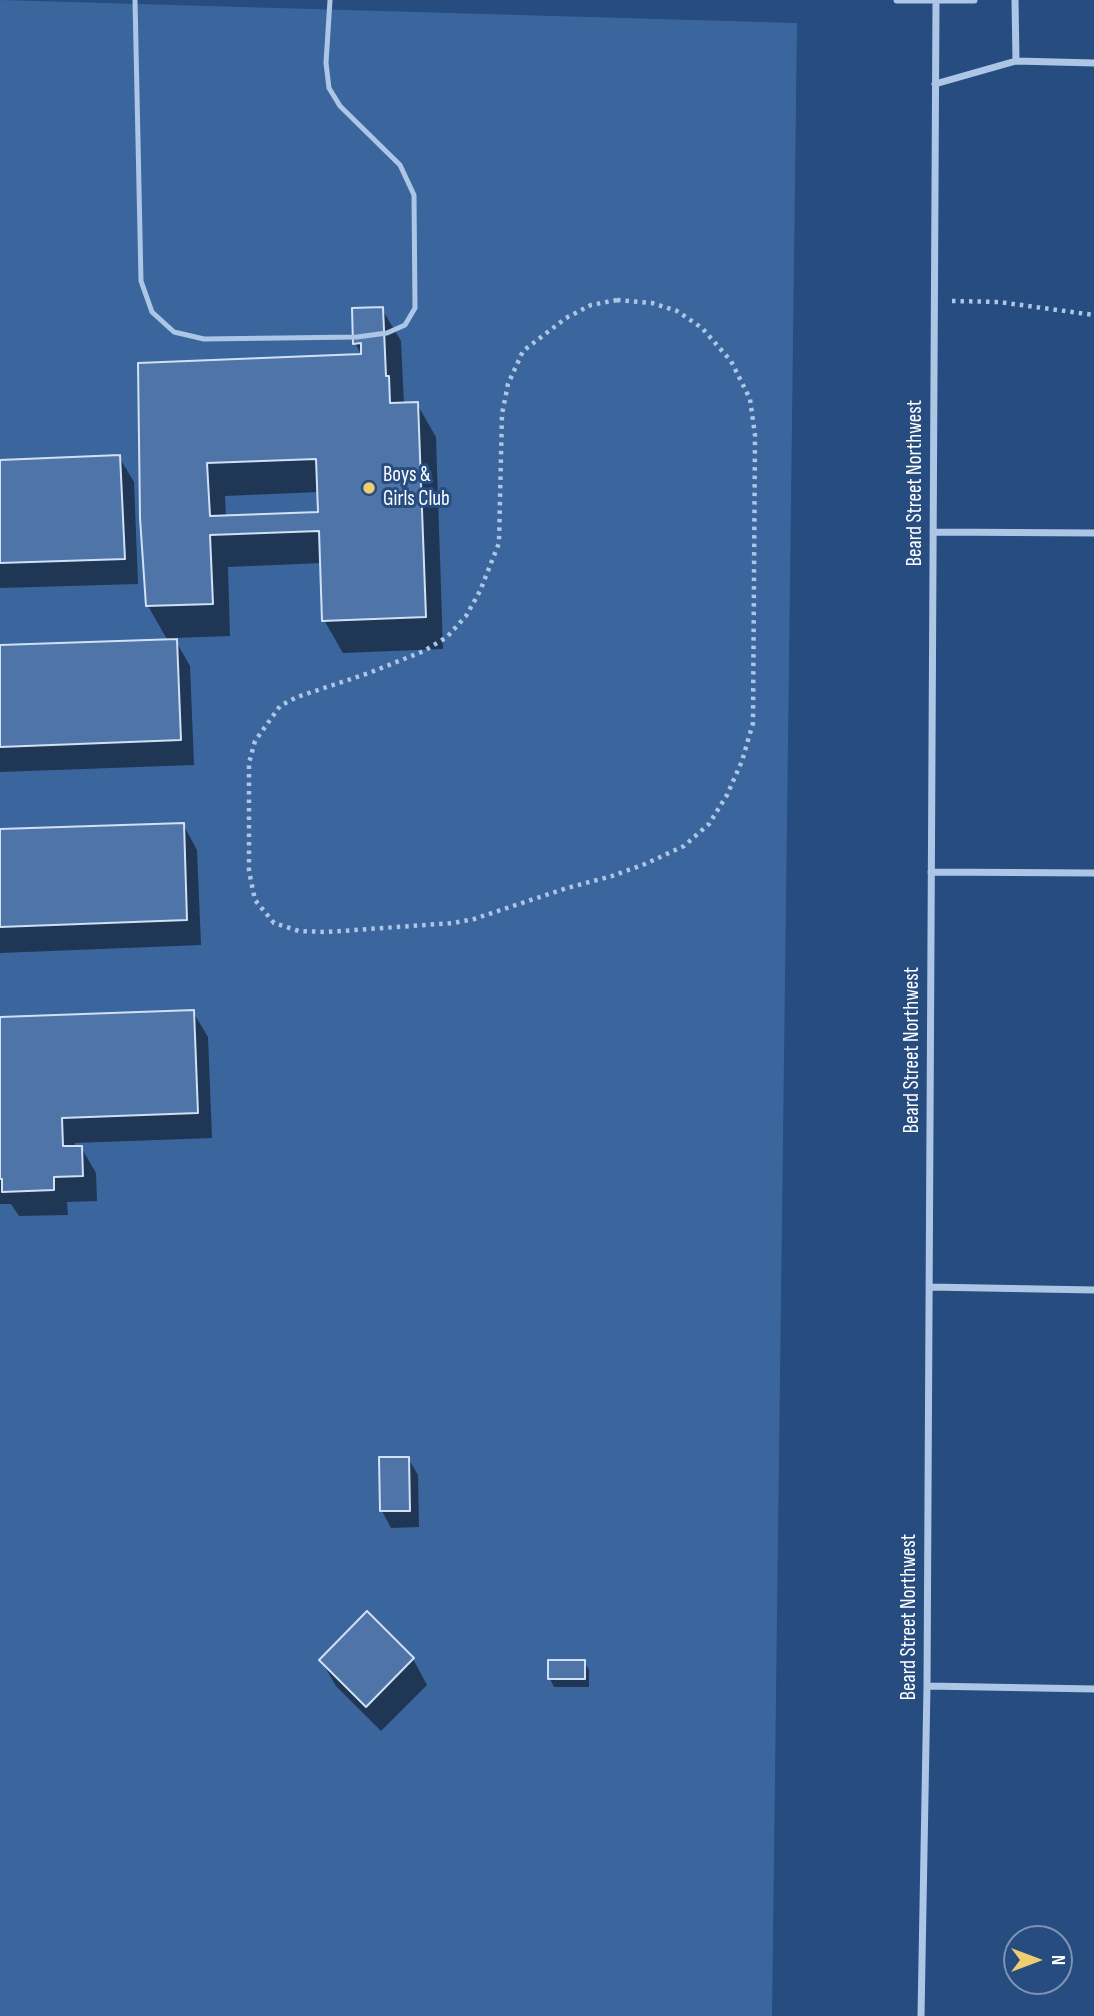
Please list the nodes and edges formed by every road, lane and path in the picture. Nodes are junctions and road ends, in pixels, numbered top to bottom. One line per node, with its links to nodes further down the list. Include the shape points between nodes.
1 (135, 0): 2 (lane, via 141,281 152,312 174,332 204,339 357,337 405,325 415,308 414,195 400,165 340,106 329,88)
2 (330, 0)
3 (897, 0): 6 (street)
4 (974, 0): 6 (street)
5 (1015, 0): 7 (street)
6 (936, 1): 9 (street, Beard Street Northwest)
7 (1016, 61): 8 (street); 9 (street)
8 (1094, 63)
9 (936, 84): 10 (street, Beard Street Northwest)
10 (934, 301): 11 (path, via 999,302); 12 (street, Beard Street Northwest)
11 (1094, 315)
12 (933, 532): 13 (street); 15 (street, Beard Street Northwest)
13 (1094, 533)
14 (270, 718): 14 (path, via 255,741 250,763 250,870 255,900 274,923 327,932 453,923 612,876 684,846 709,824 727,795 753,723 755,435 750,399 731,361 702,328 677,311 652,303 617,300 591,305 545,332 523,351 508,384 502,414 499,542 466,616 447,637 425,651 297,697)
15 (931, 872): 16 (street); 17 (street, Beard Street Northwest)
16 (1094, 873)
17 (929, 1287): 18 (street); 19 (street, Beard Street Northwest)
18 (1094, 1290)
19 (927, 1686): 20 (street); 21 (street, Beard Street Northwest)
20 (1094, 1689)
21 (921, 2016)

